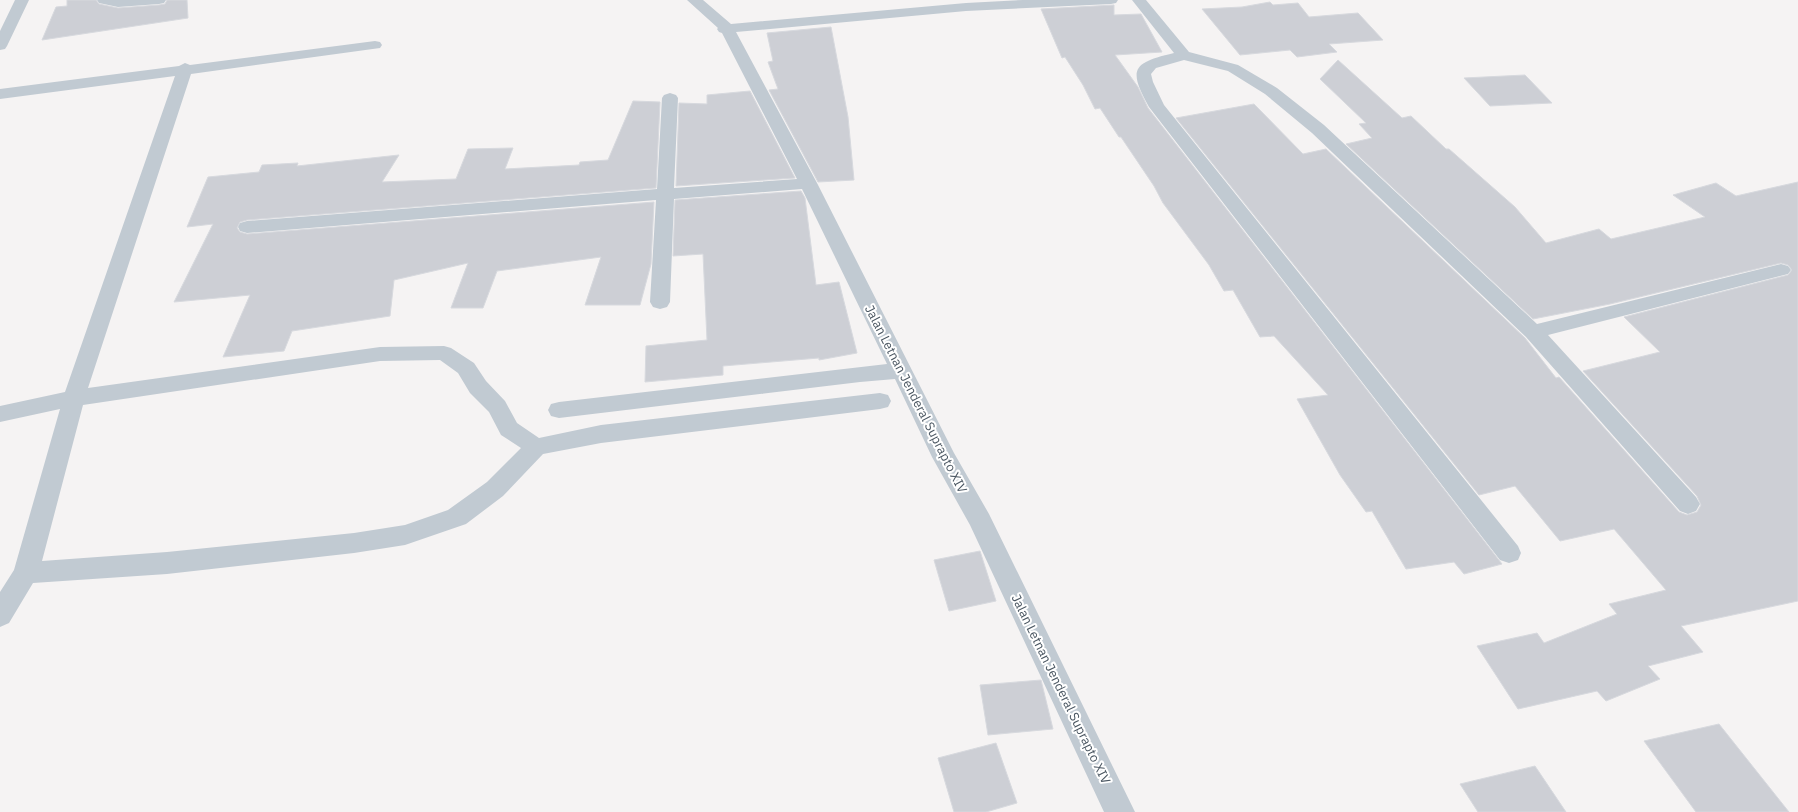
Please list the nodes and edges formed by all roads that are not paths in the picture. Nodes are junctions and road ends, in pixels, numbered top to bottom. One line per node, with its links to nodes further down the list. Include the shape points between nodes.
1 (22, 0): 8 (street)
2 (104, 0): 3 (street, via 118,3)
3 (159, 0)
4 (694, 0): 10 (street, Jalan Letnan Jenderal Suprapto XIV)
5 (1111, 0): 7 (street)
6 (1139, 0): 13 (street)
7 (964, 4): 10 (street)
8 (15, 16): 9 (street); 12 (street)
9 (0, 17)
10 (726, 29): 17 (street, Jalan Letnan Jenderal Suprapto XIV)
11 (375, 44): 14 (street)
12 (0, 46)
13 (1184, 55): 22 (street, via 1233,68 1271,91 1318,129); 30 (street, via 1153,62 1145,68 1142,76 1157,107)
14 (185, 68): 15 (street); 24 (street)
15 (0, 94)
16 (670, 98): 18 (street)
17 (808, 183): 18 (street); 23 (street, Jalan Letnan Jenderal Suprapto XIV)
18 (666, 195): 19 (street); 21 (street)
19 (247, 227)
20 (1781, 270): 22 (street)
21 (660, 302)
22 (1533, 332): 29 (street)
23 (901, 371): 26 (street); 33 (street, Jalan Letnan Jenderal Suprapto XIV, via 944,457 980,521)
24 (74, 398): 27 (street); 28 (street, via 380,354 444,353 466,368 478,387 497,407 509,429); 31 (street)
25 (880, 401): 28 (street, via 600,434)
26 (559, 410)
27 (0, 414)
28 (536, 447): 31 (street, via 495,489 457,517 406,535 167,563)
29 (1688, 504)
30 (1509, 553)
31 (26, 573): 32 (street)
32 (0, 615)
33 (1120, 812)

